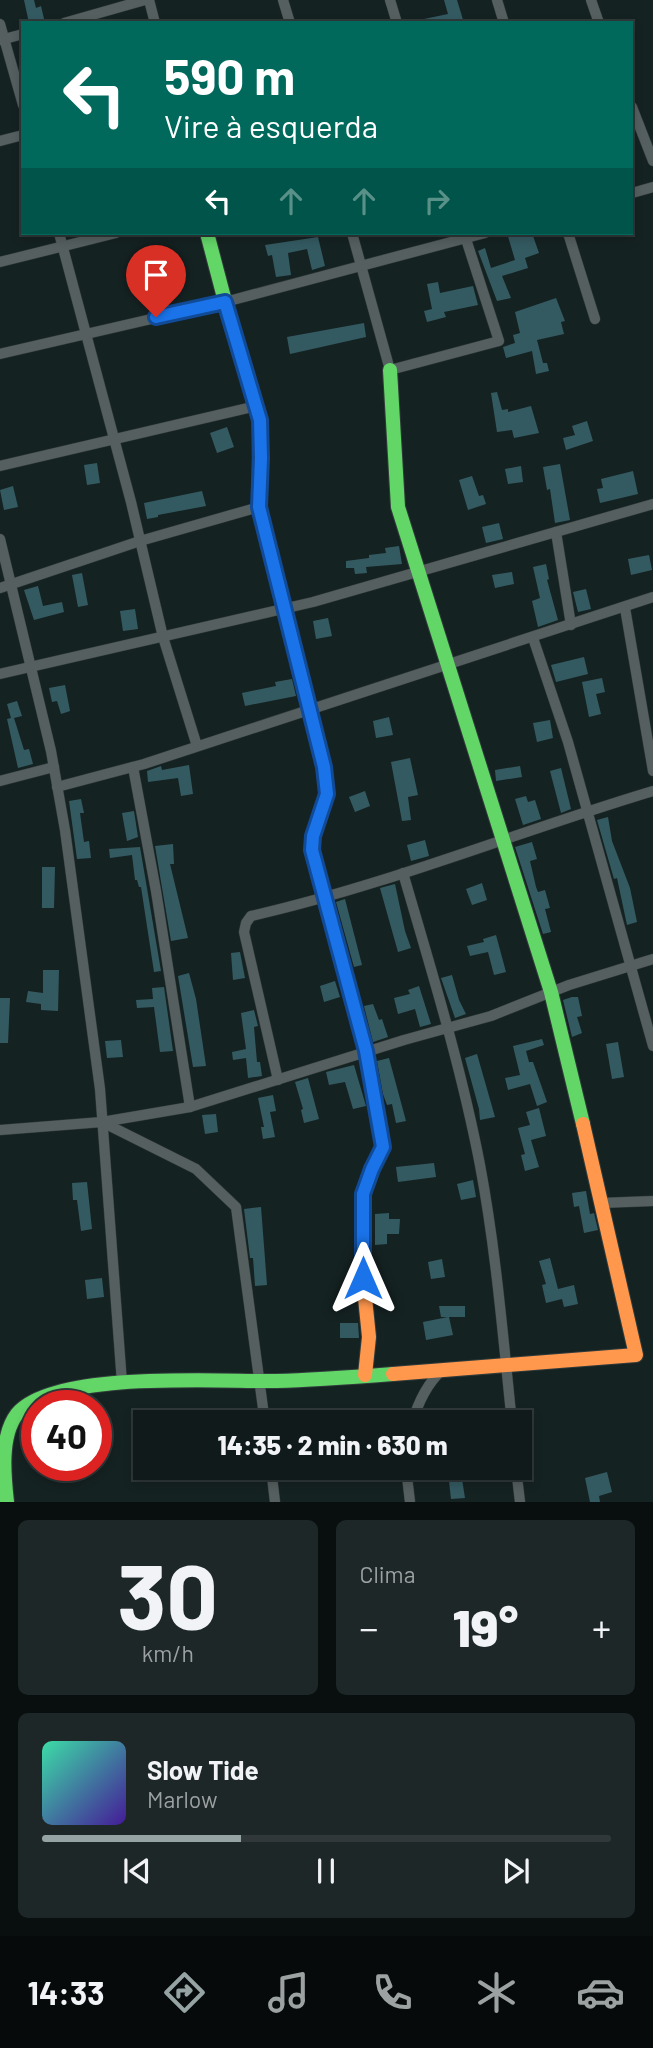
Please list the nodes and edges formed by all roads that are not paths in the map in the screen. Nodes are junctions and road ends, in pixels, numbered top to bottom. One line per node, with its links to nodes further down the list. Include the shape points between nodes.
1 (147, 0): 6 (street); 7 (street)
2 (283, 0): 8 (street)
3 (390, 0): 9 (street)
4 (497, 0): 10 (street)
5 (591, 0): 11 (street)
6 (71, 21)
7 (154, 21)
8 (289, 21)
9 (396, 21)
10 (503, 21)
11 (598, 21)
12 (0, 24): 14 (street)
13 (21, 35): 14 (street)
14 (2, 40): 15 (street)
15 (21, 99)
16 (633, 110): 19 (street)
17 (21, 136): 18 (street)
18 (0, 141)
19 (653, 160)
20 (653, 187): 21 (street)
21 (633, 193)
22 (60, 235): 28 (street)
23 (108, 235): 28 (street)
24 (208, 235): 31 (street)
25 (353, 235): 30 (street)
26 (465, 235): 30 (street); 35 (street, via 499,341)
27 (570, 235): 32 (street)
28 (63, 247): 29 (street); 33 (street)
29 (0, 262)
30 (362, 264): 31 (street); 35 (street)
31 (225, 302): 33 (street); 36 (street)
32 (595, 319)
33 (86, 333): 34 (street); 37 (street)
34 (0, 354)
35 (390, 370): 44 (street, via 398,507)
36 (256, 406): 37 (street); 40 (street, via 260,420)
37 (114, 439): 38 (street); 43 (street)
38 (0, 466)
39 (653, 505): 41 (street)
40 (259, 507): 43 (street); 49 (street)
41 (556, 531): 44 (street); 50 (street)
42 (0, 539): 45 (street)
43 (140, 541): 45 (street); 51 (street)
44 (419, 571): 49 (street); 53 (street)
45 (12, 585): 46 (street); 54 (street)
46 (0, 588)
47 (653, 597): 48 (street)
48 (625, 608): 50 (street); 60 (street)
49 (284, 609): 51 (street); 56 (street)
50 (572, 625): 52 (street)
51 (163, 637): 54 (street); 57 (street)
52 (533, 638): 53 (street); 64 (street)
53 (446, 664): 56 (street); 65 (street)
54 (32, 667): 55 (street); 58 (street)
55 (0, 674)
56 (310, 710): 57 (street); 67 (street, via 327,794 312,850)
57 (197, 746): 59 (street)
58 (54, 767): 61 (street); 62 (street)
59 (133, 767): 62 (street); 75 (street)
60 (653, 771)
61 (0, 781)
62 (57, 787): 76 (street)
63 (653, 792): 64 (street)
64 (587, 811): 65 (street); 69 (street)
65 (502, 839): 66 (street); 70 (street)
66 (403, 873): 67 (street); 71 (street)
67 (324, 898): 73 (street); 74 (street, via 251,916 246,923 244,932)
68 (653, 959): 69 (street)
69 (629, 966): 70 (street); 72 (street)
70 (551, 992): 71 (street); 79 (street)
71 (447, 1028): 73 (street); 80 (street, via 493,1241)
72 (653, 1046)
73 (366, 1051): 74 (street); 82 (street, via 383,1147 363,1194 363,1278 369,1337)
74 (278, 1080): 75 (street)
75 (190, 1107): 76 (street)
76 (102, 1122): 77 (street); 83 (street, via 196,1169 236,1207); 84 (street)
77 (0, 1130)
78 (653, 1201): 79 (street)
79 (601, 1203): 80 (street, via 635,1355)
80 (506, 1368): 81 (street); 87 (street)
81 (442, 1371): 82 (street); 86 (street)
82 (365, 1375): 83 (street)
83 (261, 1381): 84 (street); 85 (street)
84 (122, 1383): 91 (street, via 61,1391 16,1413 2,1455)
85 (264, 1410)
86 (417, 1410)
87 (511, 1410)
88 (272, 1480): 92 (street)
89 (408, 1480): 93 (street)
90 (517, 1480): 94 (street)
91 (7, 1502)
92 (275, 1502)
93 (410, 1502)
94 (520, 1502)

